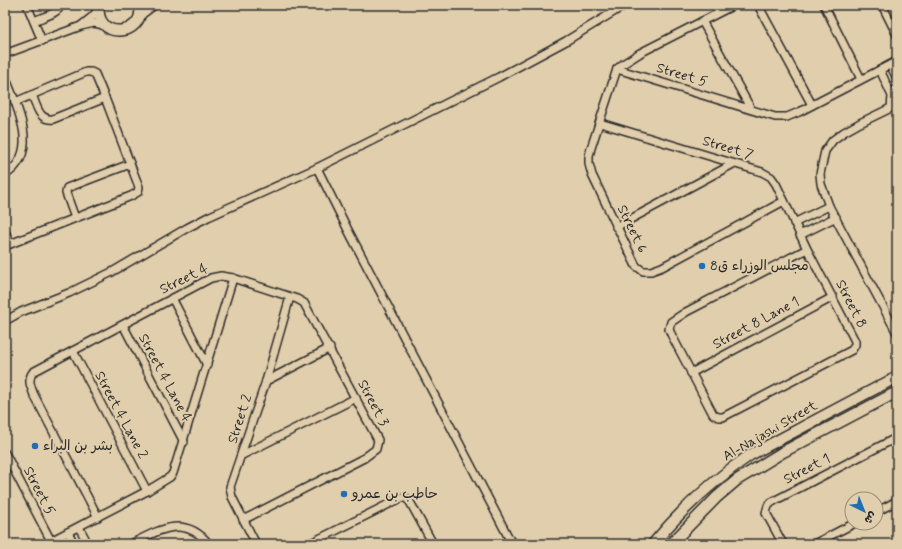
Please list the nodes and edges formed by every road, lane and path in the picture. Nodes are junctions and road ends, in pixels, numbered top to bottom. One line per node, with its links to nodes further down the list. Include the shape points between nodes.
1 (27, 5): 11 (street)
2 (61, 5): 11 (street, via 56,12)
3 (152, 5): 10 (main road)
4 (625, 5): 33 (street, via 499,77)
5 (734, 5): 12 (street, Street 5)
6 (758, 5): 27 (street)
7 (824, 5): 23 (street)
8 (882, 5): 15 (street)
9 (98, 8): 13 (main road); 14 (street)
10 (140, 10): 13 (main road, via 134,25 122,31)
11 (34, 21): 16 (street)
12 (702, 21): 19 (street, Street 5, via 640,53); 29 (street)
13 (104, 25): 14 (street, via 94,23)
14 (81, 26): 16 (street)
15 (897, 35)
16 (42, 41): 17 (street)
17 (5, 54)
18 (894, 63): 20 (street, Street 5); 22 (street)
19 (617, 69): 29 (street, Street 5); 30 (street, Street 6)
20 (880, 70): 23 (street, Street 5); 28 (street)
21 (5, 76): 26 (street)
22 (897, 78)
23 (861, 79): 27 (street, Street 5)
24 (32, 95): 25 (street, via 41,115 48,120); 25 (street, via 91,72 97,77); 26 (street)
25 (105, 98): 31 (street)
26 (15, 102): 34 (street, via 25,132 25,142 17,164)
27 (812, 106): 29 (street, Street 5, via 787,117 775,117)
28 (894, 106): 36 (street, via 844,132 833,140 825,151 820,174)
29 (751, 109)
30 (600, 123): 32 (street, Street 7); 40 (street, Street 6, via 589,156 589,164)
31 (130, 164): 38 (street, via 139,187 138,192); 38 (street, via 67,188 66,193)
32 (733, 164): 35 (street, Street 7, via 771,177); 40 (street)
33 (317, 168): 49 (street, via 208,217 112,272); 84 (street)
34 (5, 175)
35 (784, 201): 39 (street, Street 7); 40 (street, Street 6, via 651,271 643,271 636,266)
36 (829, 206): 37 (street); 39 (street)
37 (836, 217): 42 (street); 51 (street)
38 (75, 218): 43 (street)
39 (794, 223): 42 (street, Street 7)
40 (616, 227)
41 (5, 231): 43 (street)
42 (800, 235): 44 (street, Street 7)
43 (8, 245)
44 (807, 249): 47 (street, Street 8); 55 (street, Street 8, via 671,322 669,329)
45 (233, 278): 46 (street, Street 3); 48 (street, Street 4, via 211,278); 54 (street)
46 (290, 297): 52 (street, Street 3, via 304,303); 57 (street, Street 2)
47 (833, 297): 55 (street, Street 8 Lane 1); 55 (street, Street 8, via 855,341 852,350 718,418)
48 (172, 298): 50 (street, Street 4); 54 (street)
49 (5, 321)
50 (123, 325): 53 (street, Street 4); 65 (street, Street 4 Lane 4)
51 (897, 333)
52 (330, 348): 57 (street); 59 (street, Street 3)
53 (73, 351): 68 (street, Street 4 Lane 2); 71 (street, Street 4, via 33,372 29,382)
54 (207, 365): 65 (street)
55 (691, 373)
56 (897, 377): 60 (main road, Al-Najashi Street)
57 (266, 381): 67 (street, Street 2)
58 (897, 392): 62 (main road, Al-Najashi Street)
59 (356, 398): 67 (street); 72 (street, Street 3, via 378,440 376,449 364,458)
60 (825, 415): 61 (main road, Al-Najashi Street); 62 (main road, via 824,422)
61 (808, 424): 63 (main road, via 815,430); 85 (main road, Al-Najashi Street, via 750,455 728,470 707,487)
62 (833, 426): 63 (main road, Al-Najashi Street)
63 (814, 436): 86 (main road, Al-Najashi Street, via 737,480)
64 (897, 439): 87 (street, Street 1, via 772,502 766,513)
65 (184, 442): 68 (street, via 170,477)
66 (5, 453): 76 (street, Street 5)
67 (242, 455): 72 (street, Street 2, via 230,487)
68 (147, 491): 71 (street)
69 (897, 501): 70 (street)
70 (884, 508)
71 (98, 517): 73 (street)
72 (243, 520): 81 (street, Street 2)
73 (79, 527): 75 (street); 78 (street)
74 (844, 529): 88 (street)
75 (68, 532): 76 (street, Street 5); 77 (street)
76 (48, 542)
77 (74, 544)
78 (88, 544)
79 (131, 544): 80 (street, via 161,529 172,528 187,528)
80 (209, 544)
81 (254, 544)
82 (309, 544): 83 (street, via 400,498 406,498)
83 (433, 544)
84 (512, 544)
85 (653, 544)
86 (671, 544)
87 (784, 544)
88 (814, 544)

